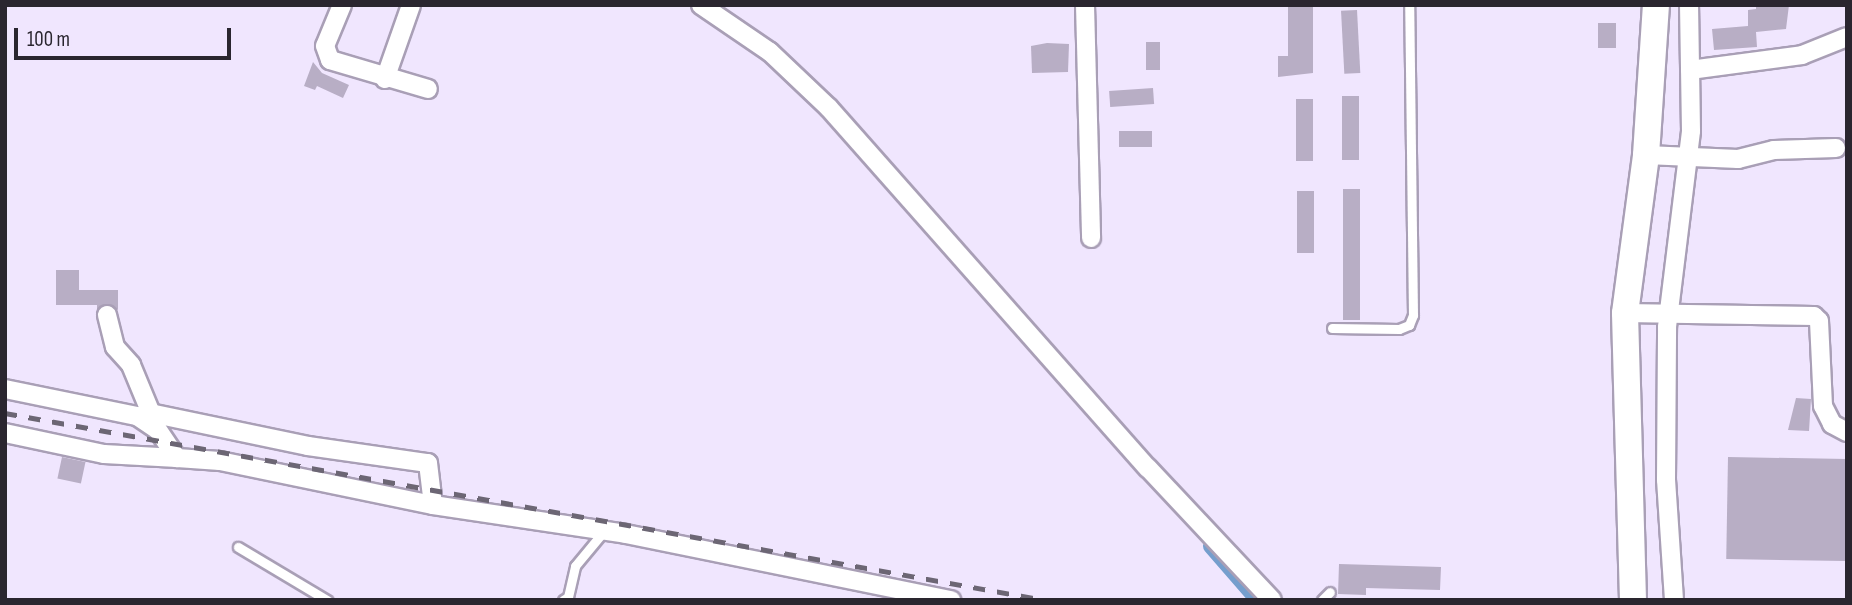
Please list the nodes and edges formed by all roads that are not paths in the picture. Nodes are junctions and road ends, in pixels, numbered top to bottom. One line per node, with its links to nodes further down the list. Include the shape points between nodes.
1 (342, 5): 10 (street, via 325,55)
2 (411, 5): 10 (street)
3 (701, 5): 32 (street, via 770,52 829,108 1148,468)
4 (1085, 5): 15 (street)
5 (1409, 5): 19 (lane, via 1413,315 1409,325 1399,329)
6 (1656, 5): 13 (main road)
7 (1689, 5): 9 (street)
8 (1847, 37): 9 (street, via 1802,55)
9 (1690, 70): 14 (street)
10 (385, 79): 11 (street)
11 (428, 89)
12 (1836, 148): 14 (street, via 1774,150 1738,159)
13 (1646, 155): 14 (street); 16 (main road)
14 (1689, 159): 17 (street)
15 (1091, 238)
16 (1625, 313): 17 (street); 33 (main road)
17 (1668, 314): 23 (street, via 1814,316 1819,321 1823,406 1832,424); 34 (street, via 1666,480)
18 (107, 315): 21 (street, via 115,347 131,365)
19 (1332, 328)
20 (5, 389): 22 (street, via 136,416)
21 (149, 413): 22 (street); 26 (street, via 308,446 428,463)
22 (159, 430): 25 (street)
23 (1847, 432)
24 (5, 433): 25 (street, via 104,454)
25 (177, 458): 26 (street, via 220,461)
26 (433, 505): 27 (street)
27 (605, 530): 30 (lane, via 575,566); 31 (street)
28 (238, 547): 29 (lane)
29 (327, 600)
30 (564, 600)
31 (951, 600)
32 (1272, 600)
33 (1633, 600)
34 (1674, 600)

